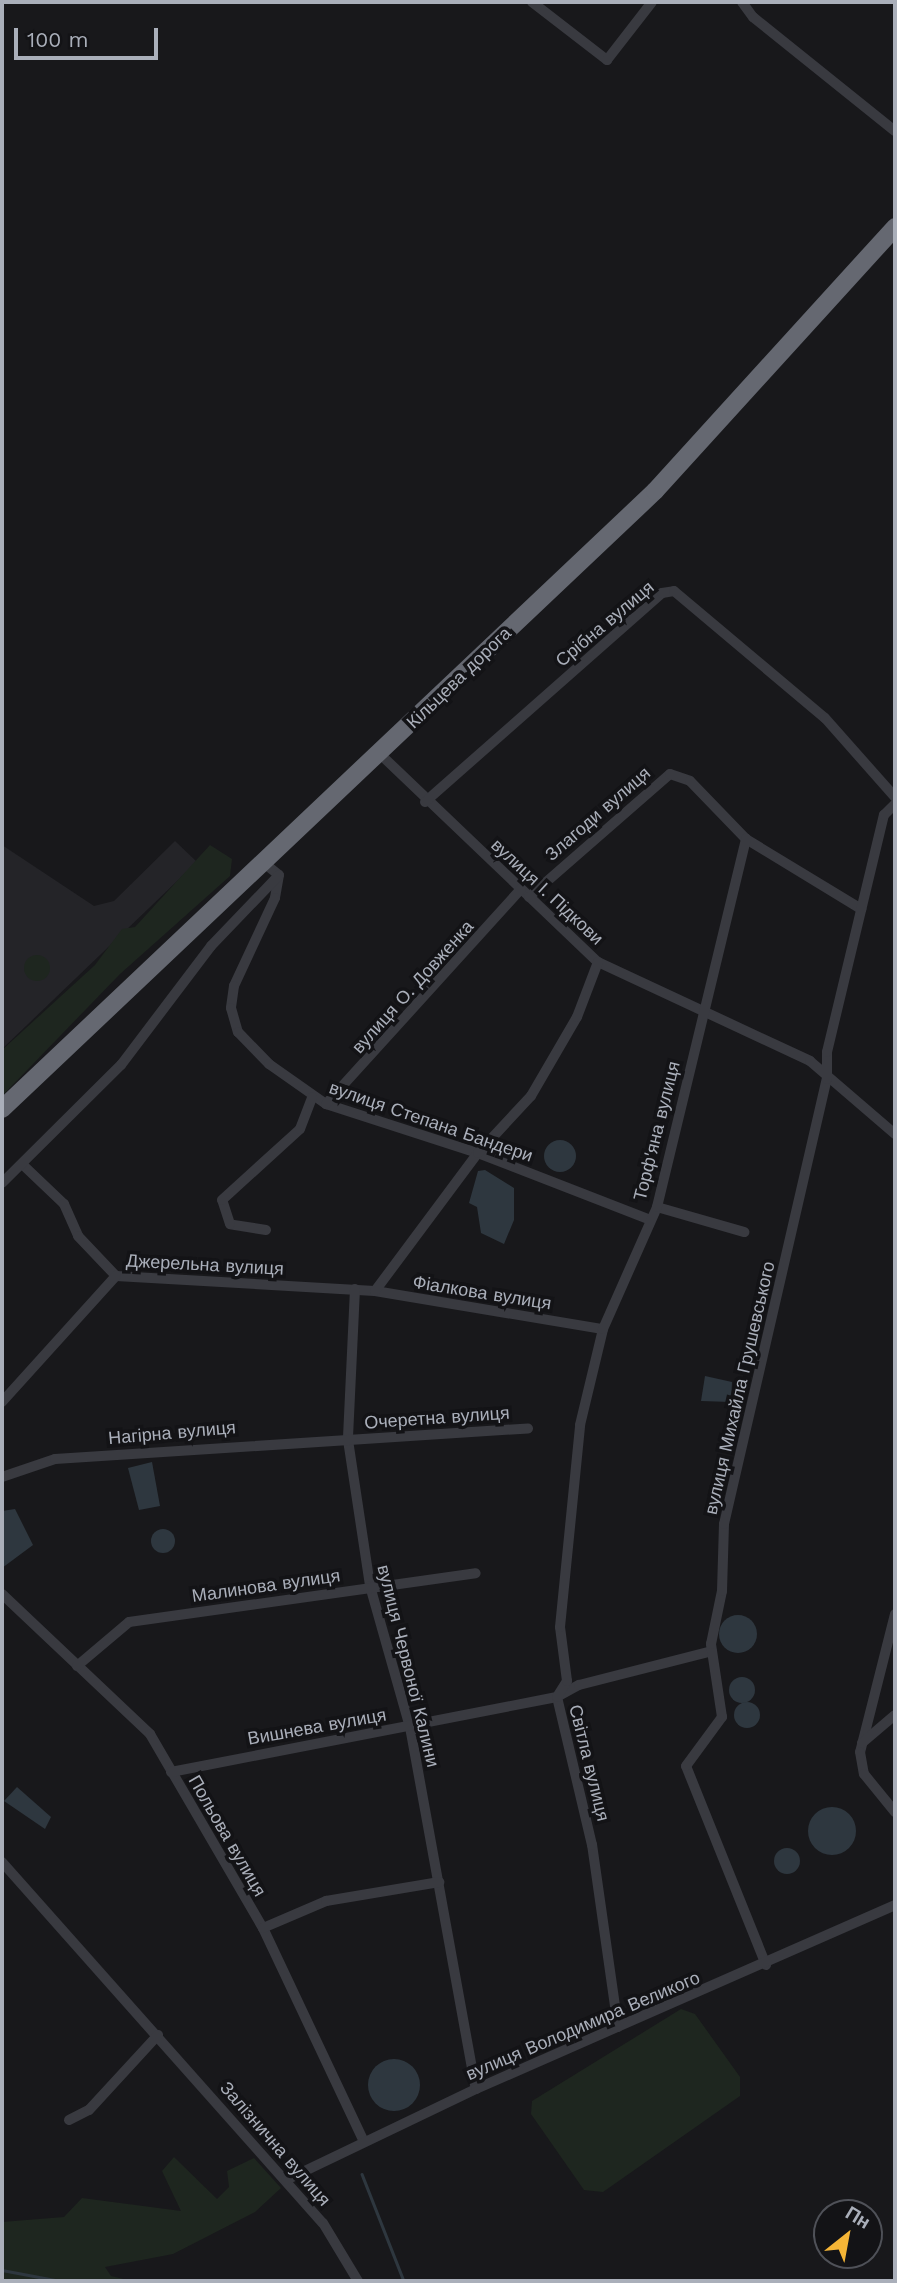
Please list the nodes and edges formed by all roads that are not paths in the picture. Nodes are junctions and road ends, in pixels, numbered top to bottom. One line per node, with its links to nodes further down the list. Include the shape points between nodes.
1 (532, 2): 2 (street, via 607,60)
2 (652, 2)
3 (742, 2): 4 (street, via 762,25)
4 (895, 131)
5 (895, 227): 6 (highway, Кільцева дорога, via 655,491)
6 (379, 753): 8 (street, вулиця І. Підкови); 11 (highway, Кільцева дорога)
7 (895, 797): 8 (street, Срібна вулиця, via 825,718 674,591 662,593)
8 (425, 802): 13 (street, вулиця І. Підкови)
9 (895, 804): 14 (street, вулиця Михайла Грушевського, via 884,815)
10 (746, 839): 13 (street, Злагоди вулиця, via 690,781 670,774); 14 (street, Злагоди вулиця); 16 (street, Торф'яна вулиця)
11 (264, 863): 12 (street); 20 (highway, Кільцева дорога)
12 (279, 875): 18 (street, вулиця Степана Бандери, via 231,1008 238,1032); 23 (street, via 211,946 121,1065)
13 (525, 893): 15 (street, вулиця І. Підкови); 19 (street, вулиця О. Довженка)
14 (861, 909): 17 (street, вулиця Михайла Грушевського, via 827,1052)
15 (598, 962): 16 (street, вулиця І. Підкови); 22 (street, via 577,1017 531,1097)
16 (702, 1012): 17 (street, вулиця І. Підкови, via 810,1061); 25 (street, Торф'яна вулиця)
17 (827, 1079): 21 (street, вулиця І. Підкови); 42 (street, вулиця Михайла Грушевського, via 724,1524)
18 (312, 1097): 19 (street, вулиця Степана Бандери); 27 (street, via 299,1129 222,1200 230,1224)
19 (326, 1104): 22 (street, вулиця Степана Бандери)
20 (2, 1109)
21 (895, 1134)
22 (478, 1153): 26 (street, вулиця Степана Бандери); 31 (street)
23 (22, 1164): 24 (street); 29 (street, Джерельна вулиця, via 64,1204 78,1236)
24 (2, 1183)
25 (657, 1207): 26 (street, Торф'яна вулиця); 28 (street)
26 (648, 1219): 32 (street, Торф'яна вулиця)
27 (266, 1230)
28 (744, 1232)
29 (116, 1276): 30 (street, Джерельна вулиця); 33 (street)
30 (355, 1289): 31 (street, Фіалкова вулиця); 36 (street, вулиця Червоної Калини)
31 (375, 1291): 32 (street, Фіалкова вулиця)
32 (603, 1329): 34 (street, Торф'яна вулиця)
33 (2, 1402)
34 (580, 1424): 44 (street, Світла вулиця, via 578,1492 560,1627 567,1681)
35 (528, 1428): 36 (street, Очеретна вулиця)
36 (348, 1440): 37 (street, Нагірна вулиця, via 55,1459); 39 (street, вулиця Червоної Калини)
37 (2, 1477)
38 (476, 1573): 39 (street, Малинова вулиця)
39 (370, 1587): 43 (street, Малинова вулиця, via 129,1622); 46 (street, вулиця Червоної Калини)
40 (2, 1594): 43 (street, Польова вулиця)
41 (895, 1614): 47 (street)
42 (712, 1651): 44 (street, Вишнева вулиця, via 579,1685); 54 (street, вулиця Михайла Грушевського, via 722,1717 686,1766)
43 (77, 1666): 48 (street, Польова вулиця, via 150,1734)
44 (557, 1697): 46 (street, Вишнева вулиця); 55 (street, Світла вулиця, via 592,1845)
45 (895, 1715): 47 (street)
46 (410, 1727): 48 (street, Вишнева вулиця); 51 (street, вулиця Червоної Калини)
47 (862, 1744): 49 (street, via 863,1774)
48 (171, 1772): 53 (street, Польова вулиця)
49 (895, 1812)
50 (2, 1862): 56 (street, Залізнична вулиця)
51 (439, 1882): 53 (street, via 326,1901); 57 (street, вулиця Червоної Калини)
52 (895, 1905): 54 (street, вулиця Володимира Великого)
53 (262, 1928): 59 (street, Польова вулиця)
54 (766, 1965): 55 (street, вулиця Володимира Великого)
55 (618, 2027): 57 (street, вулиця Володимира Великого)
56 (158, 2035): 58 (street, via 89,2110); 60 (street, Залізнична вулиця)
57 (476, 2089): 59 (street, вулиця Володимира Великого)
58 (69, 2120)
59 (363, 2140): 60 (street, вулиця Володимира Великого)
60 (286, 2180): 61 (street, Залізнична вулиця, via 323,2223)
61 (358, 2281)

